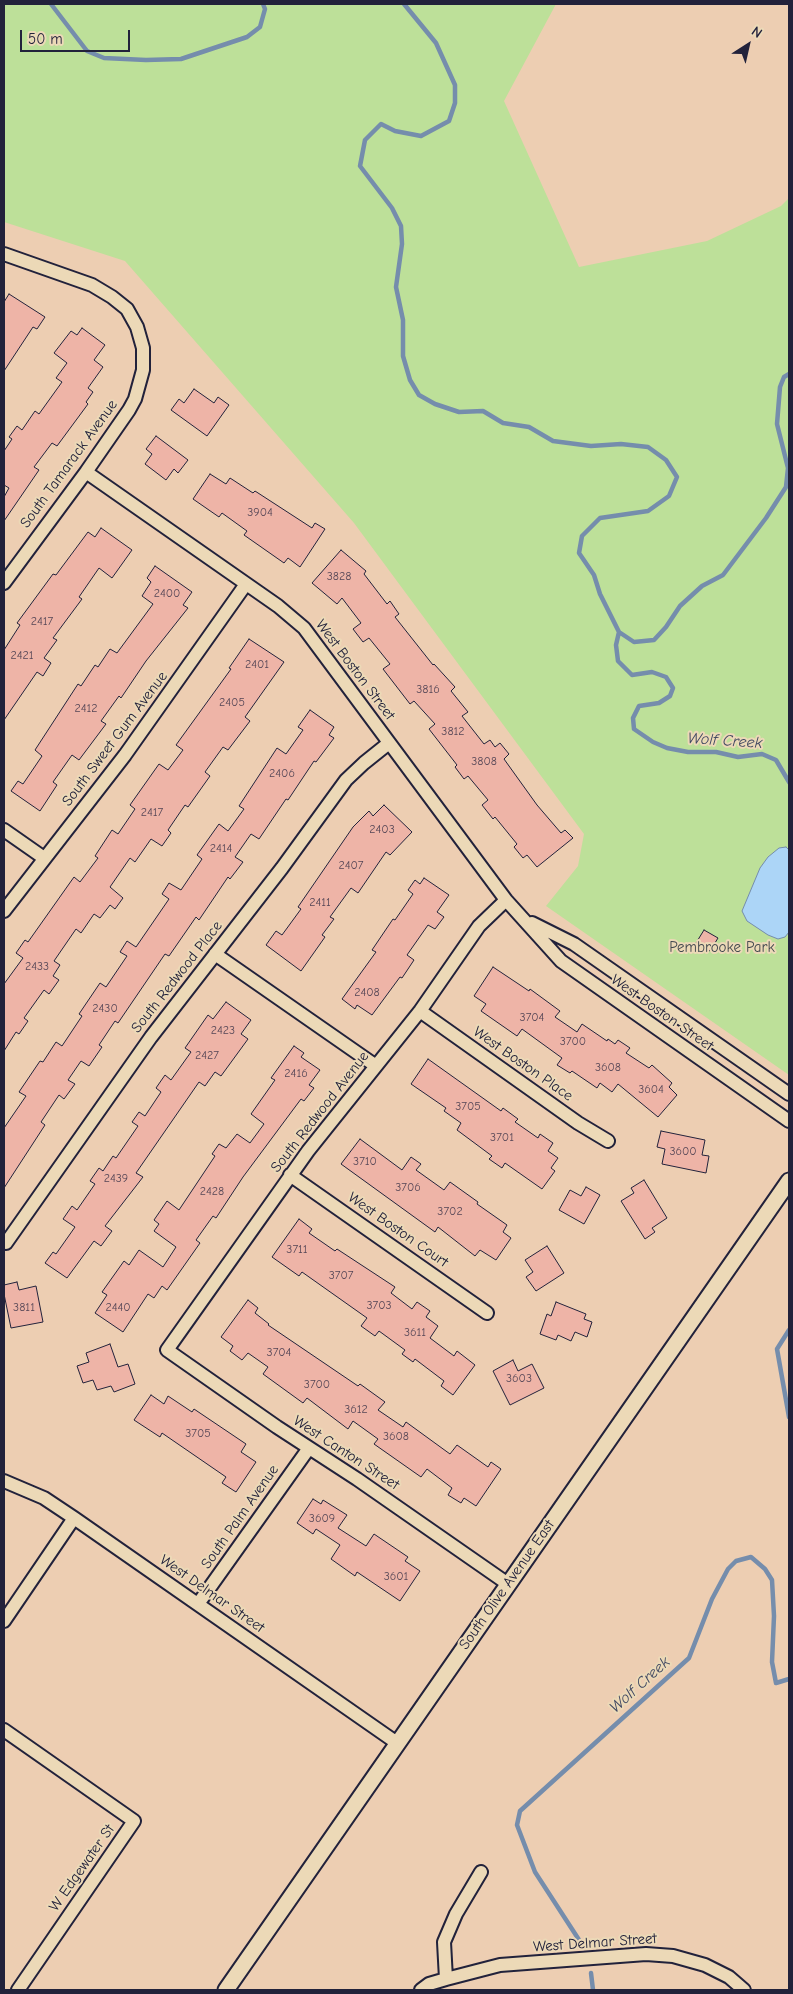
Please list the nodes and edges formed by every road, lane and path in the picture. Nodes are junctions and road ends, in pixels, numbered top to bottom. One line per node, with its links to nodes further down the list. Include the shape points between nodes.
1 (4, 254): 2 (street, South Tamarack Avenue, via 92,285 127,309 137,328 143,348 143,370 135,399)
2 (86, 472): 3 (street, South Tamarack Avenue); 4 (street, West Boston Street)
3 (4, 583)
4 (246, 584): 5 (street, West Boston Street, via 304,628); 7 (street, South Sweet Gum Avenue, via 130,747)
5 (389, 744): 8 (street, West Boston Street); 11 (street, South Redwood Place, via 346,780)
6 (4, 830): 7 (street)
7 (44, 858): 9 (street, South Sweet Gum Avenue)
8 (506, 900): 10 (street, West Boston Street); 12 (street, South Redwood Avenue, via 479,926)
9 (4, 911)
10 (525, 920): 14 (street, West Boston Street, via 581,949); 15 (street, West Boston Street, via 561,961)
11 (215, 954): 13 (street); 19 (street, South Redwood Place, via 151,1037)
12 (420, 1011): 13 (street, South Redwood Avenue); 16 (street, West Boston Place)
13 (376, 1066): 17 (street, South Redwood Avenue)
14 (789, 1094)
15 (789, 1121)
16 (608, 1142)
17 (290, 1175): 20 (street, West Boston Court); 21 (street, South Redwood Avenue)
18 (789, 1181): 25 (street, South Olive Avenue East)
19 (5, 1242)
20 (487, 1313)
21 (166, 1350): 22 (street, West Canton Street)
22 (309, 1448): 25 (street, West Canton Street); 26 (street, South Palm Avenue)
23 (4, 1481): 24 (street, West Delmar Street, via 44,1498)
24 (74, 1518): 26 (street, West Delmar Street); 27 (street)
25 (508, 1584): 29 (street, South Olive Avenue East)
26 (198, 1604): 29 (street, West Delmar Street)
27 (4, 1621)
28 (4, 1730): 32 (street, W Edgewater St, via 134,1821)
29 (397, 1743): 33 (street, South Olive Avenue East)
30 (481, 1872): 31 (street, via 444,1942)
31 (446, 1979): 34 (street, West Delmar Street); 35 (street, West Delmar Street, via 500,1966 646,1954 673,1956 705,1965 729,1977)
32 (18, 1990)
33 (226, 1990)
34 (421, 1990)
35 (744, 1990)

